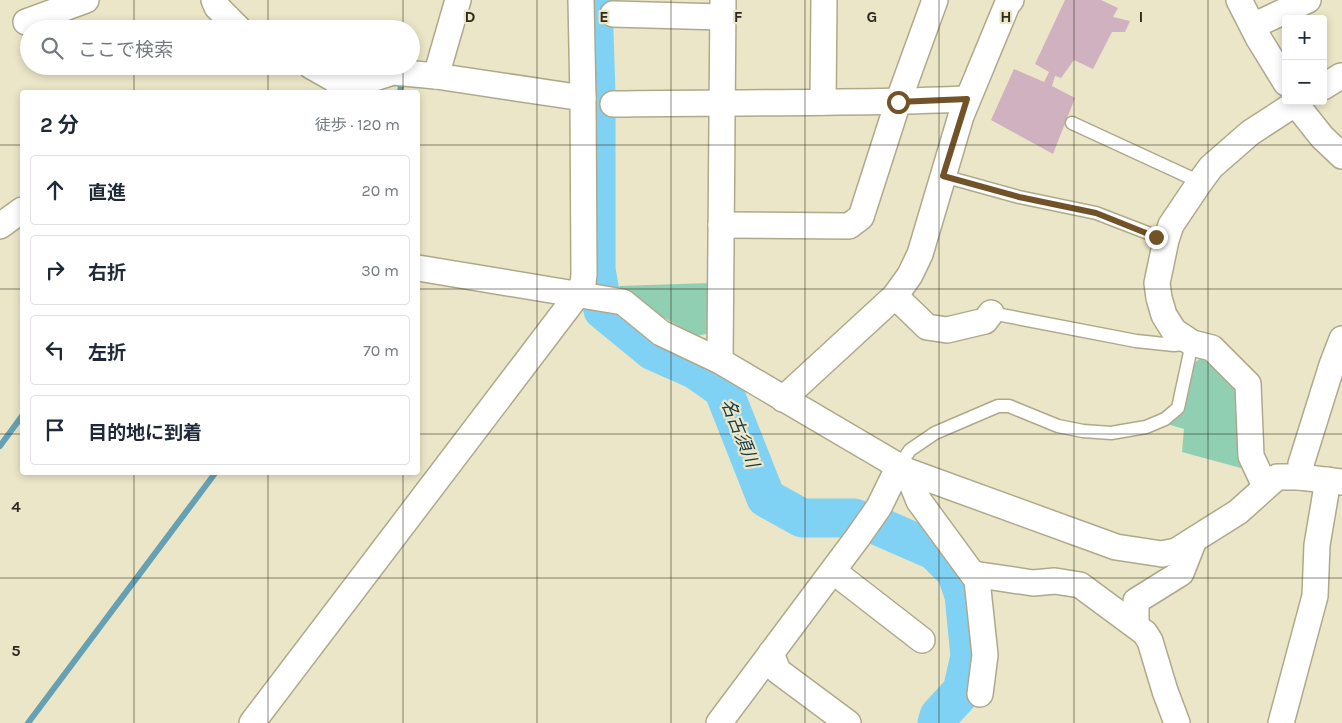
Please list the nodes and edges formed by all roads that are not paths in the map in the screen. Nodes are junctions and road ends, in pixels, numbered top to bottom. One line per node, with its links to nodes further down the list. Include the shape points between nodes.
1 (86, 0): 12 (street)
2 (214, 0): 13 (street)
3 (458, 0): 20 (street)
4 (581, 0): 23 (street)
5 (824, 0): 26 (street)
6 (934, 0): 27 (street)
7 (1011, 0): 24 (street)
8 (1239, 0): 14 (street)
9 (1308, 0): 14 (street)
10 (722, 9): 11 (street); 25 (street)
11 (613, 14)
12 (31, 20)
13 (230, 20)
14 (1253, 26): 18 (street)
15 (323, 75): 22 (street)
16 (385, 75): 22 (street)
17 (420, 75): 20 (street)
18 (1282, 76)
19 (1341, 76): 21 (street)
20 (441, 77): 23 (street)
21 (1327, 85)
22 (343, 90)
23 (583, 98): 42 (street, via 584,276)
24 (967, 99): 27 (street); 33 (street)
25 (722, 102): 26 (street); 28 (street); 38 (street)
26 (823, 102): 27 (street)
27 (898, 102): 38 (street, via 861,217 849,226)
28 (613, 104)
29 (1286, 105): 34 (street, via 1250,133)
30 (1300, 105): 32 (street, via 1322,136)
31 (1072, 123): 34 (lane)
32 (1342, 156)
33 (943, 176): 40 (lane, via 1019,197 1096,213); 43 (street, via 920,254 910,275)
34 (1200, 182): 40 (street, via 1171,225)
35 (0, 206): 36 (street)
36 (20, 210)
37 (20, 211): 39 (street)
38 (722, 225): 47 (street)
39 (0, 226)
40 (1166, 240): 46 (street, via 1157,283 1159,298 1174,331)
41 (420, 268): 42 (street)
42 (579, 295): 47 (street, via 623,302 661,333); 61 (street)
43 (894, 296): 44 (street, via 927,327 947,330 985,321); 48 (street)
44 (991, 313): 46 (lane, via 1136,341 1174,345)
45 (1342, 339): 50 (street, via 1301,464)
46 (1192, 343): 49 (lane, via 1178,408 1165,419 1146,427 1111,433 1058,426 1009,406 998,406 935,434 910,450); 52 (street, via 1212,348 1248,384 1250,456)
47 (720, 361): 48 (street)
48 (782, 398): 49 (street)
49 (903, 468): 53 (street, via 1116,547 1162,554); 54 (street); 55 (street, via 918,501)
50 (1300, 477): 51 (street); 52 (street, via 1277,476)
51 (1335, 481): 64 (street, via 1317,545 1316,596)
52 (1265, 486): 53 (street, via 1238,512)
53 (1194, 540): 56 (street, via 1181,573 1136,601)
54 (833, 571): 57 (street); 58 (street)
55 (973, 574): 56 (street, via 1033,583 1055,581 1080,585); 59 (street, via 978,580 984,655)
56 (1136, 626): 63 (street, via 1150,641)
57 (922, 640)
58 (771, 653): 60 (street); 62 (street, via 778,672)
59 (980, 694)
60 (724, 721)
61 (252, 723)
62 (848, 723)
63 (1177, 723)
64 (1281, 723)

